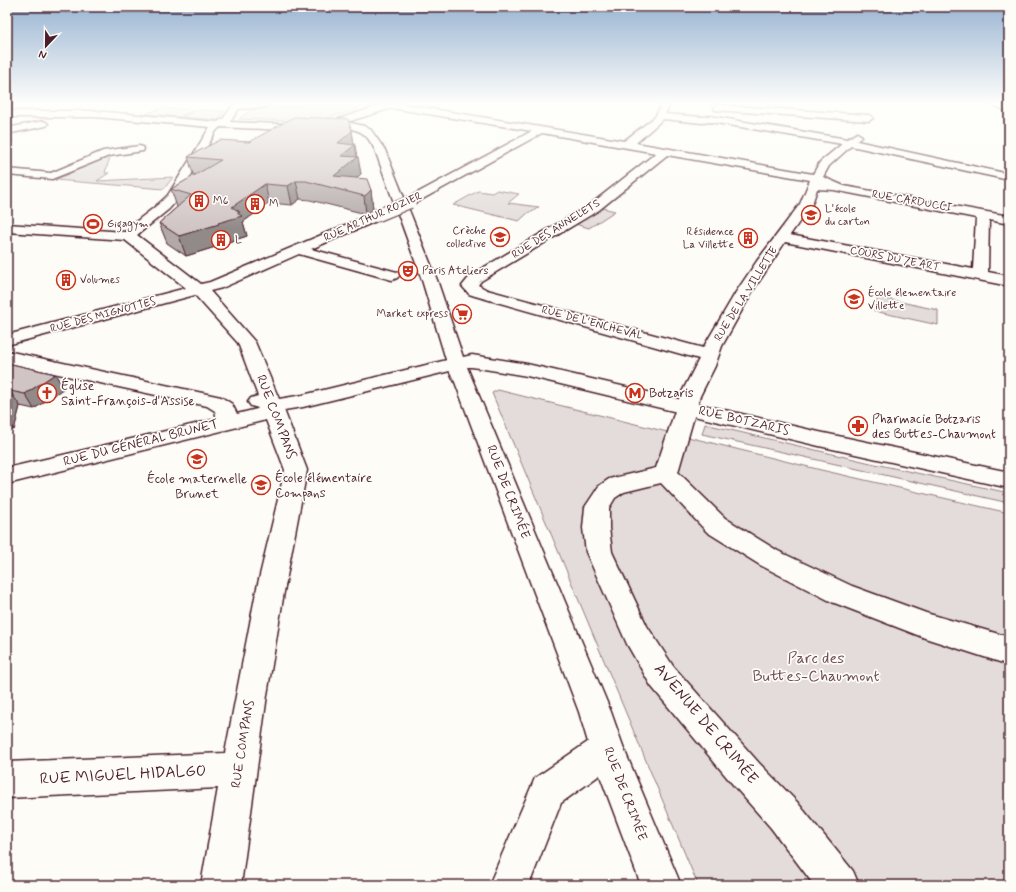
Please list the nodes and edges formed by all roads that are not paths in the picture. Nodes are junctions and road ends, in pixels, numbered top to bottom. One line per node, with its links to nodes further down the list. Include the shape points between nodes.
1 (203, 146): 15 (street, via 173,197)
2 (377, 146): 26 (street, RUE DE CRIMÉE, via 432,289 441,322 452,347)
3 (512, 146): 17 (street, RUE ARTHUR ROZIER, bridge, via 410,202)
4 (634, 146): 8 (street)
5 (847, 146): 11 (street, RUE DE LA VILLETTE, via 824,164)
6 (862, 146): 10 (street)
7 (139, 149): 9 (street, via 107,153 52,176)
8 (665, 151): 11 (street); 22 (street, RUE DES ANNELETS, via 595,207 476,278 470,286)
9 (7, 172)
10 (1009, 177)
11 (815, 181): 12 (street, RUE CARDUCCI, via 834,187); 16 (street, RUE DE LA VILLETTE, via 806,204)
12 (983, 214): 13 (street, RUE CARDUCCI); 19 (street)
13 (1009, 220)
14 (7, 228): 15 (street)
15 (129, 236): 21 (street, RUE COMPANS)
16 (782, 237): 19 (street, COURS DU 7E ART); 24 (street, RUE DE LA VILLETTE, via 744,292 713,346)
17 (299, 250): 18 (street); 21 (street, RUE ARTHUR ROZIER)
18 (392, 275)
19 (980, 276): 20 (street, COURS DU 7E ART)
20 (1009, 281)
21 (199, 290): 23 (street, RUE DES MIGNOTTES); 27 (street, RUE COMPANS, via 246,342)
22 (474, 291): 24 (street, RUE DE L'ENCHEVAL)
23 (7, 340)
24 (710, 356): 28 (street, RUE DE LA VILLETTE)
25 (7, 357): 29 (street, via 214,401)
26 (455, 364): 27 (street, RUE DU GÉNÉRAL BRUNET, via 303,401); 28 (street, RUE BOTZARIS, via 472,361 527,370); 34 (street, RUE DE CRIMÉE, via 468,389 595,712)
27 (272, 406): 29 (street, RUE DU GÉNÉRAL BRUNET, via 264,414); 35 (street, RUE COMPANS, via 296,470 270,592)
28 (686, 407): 30 (street, RUE DE LA VILLETTE); 32 (street, RUE BOTZARIS)
29 (226, 415): 31 (street, RUE DU GÉNÉRAL BRUNET)
30 (666, 474): 33 (street, via 716,525 769,558 842,594 925,625); 40 (street, AVENUE DE CRIMÉE, via 617,485 607,492 598,507 596,528 599,552 637,635 662,676 784,816)
31 (7, 476)
32 (1009, 480)
33 (1009, 651)
34 (607, 749): 38 (street, via 548,791); 39 (street, RUE DE CRIMÉE)
35 (238, 770): 36 (street, RUE MIGUEL HIDALGO); 37 (street, RUE COMPANS)
36 (7, 780)
37 (222, 885)
38 (509, 885)
39 (661, 885)
40 (839, 885)

